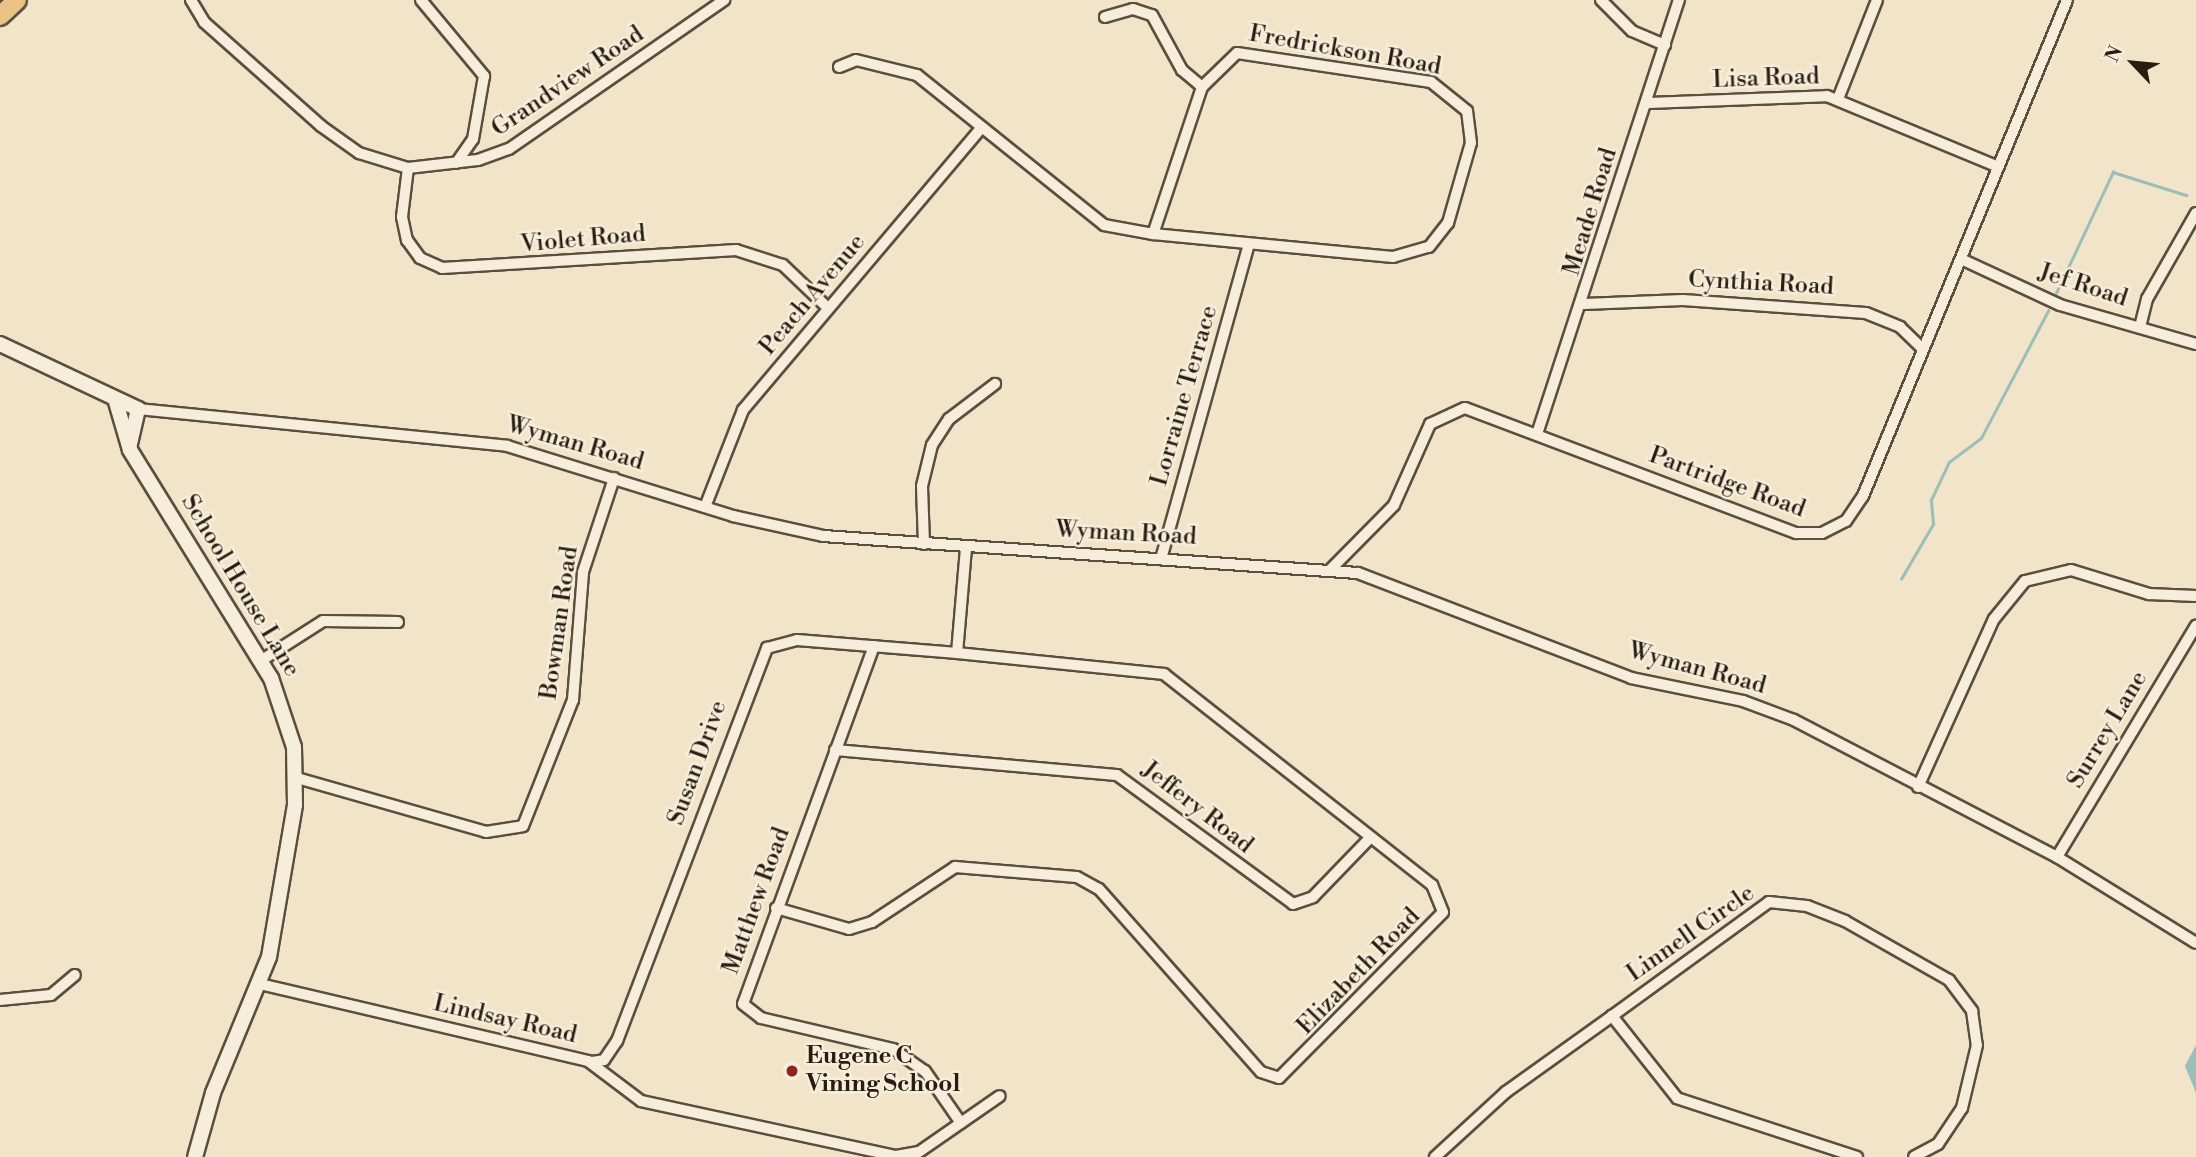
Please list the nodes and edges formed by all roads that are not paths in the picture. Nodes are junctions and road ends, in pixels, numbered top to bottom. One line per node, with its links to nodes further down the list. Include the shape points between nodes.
1 (17, 0): 9 (main road)
2 (191, 0): 19 (street, Grandview Road, via 204,22 321,126 359,153)
3 (421, 0): 17 (street, via 484,76 473,139)
4 (724, 0): 17 (street, Grandview Road, via 524,141 496,155)
5 (1601, 0): 11 (street, via 1632,31)
6 (1679, 0): 11 (street, Meade Road)
7 (1877, 0): 14 (street)
8 (2067, 0): 18 (street, Partridge Road)
9 (0, 16)
10 (1105, 17): 13 (street, via 1133,9 1152,15 1182,70)
11 (1665, 45): 15 (street, Meade Road)
12 (839, 68): 16 (street, Fredrickson Road, via 856,60 918,75)
13 (1202, 87): 21 (street, Fredrickson Road); 22 (street, Fredrickson Road, via 1223,60 1255,52 1431,82 1467,111 1466,169 1448,223 1429,247 1393,257)
14 (1838, 99): 15 (street, Lisa Road); 18 (street, Lisa Road)
15 (1647, 103): 24 (street, Meade Road)
16 (982, 127): 21 (street, Fredrickson Road, via 1086,215); 25 (street, Peach Avenue)
17 (456, 163): 19 (street, Grandview Road)
18 (1998, 167): 23 (street, Partridge Road)
19 (408, 168): 25 (street, Violet Road, via 402,217 407,240 420,258 442,268 736,250 783,265)
20 (2196, 214): 26 (street, via 2147,299)
21 (1153, 234): 22 (street, Fredrickson Road)
22 (1249, 244): 39 (street, Lorraine Terrace)
23 (1961, 259): 26 (street, Jef Road, via 2049,301); 29 (street, Partridge Road)
24 (1584, 304): 29 (street, Cynthia Road, via 1683,300 1866,313 1900,327); 33 (street, Meade Road)
25 (828, 308): 36 (street, Peach Avenue, via 743,410)
26 (2140, 327): 28 (street, Jef Road)
27 (0, 344): 31 (street, Wyman Road)
28 (2196, 344)
29 (1923, 349): 33 (street, Partridge Road, via 1856,509 1822,533 1789,531)
30 (995, 384): 37 (street, via 949,419 932,444 922,486)
31 (116, 402): 32 (street, Wyman Road); 34 (street, School House Lane)
32 (138, 409): 34 (street); 35 (street, Wyman Road, via 489,443)
33 (1537, 434): 40 (street, Partridge Road, via 1476,409 1436,419 1422,436 1394,505)
34 (130, 450): 46 (street, School House Lane)
35 (614, 478): 36 (street, Wyman Road); 48 (street, Bowman Road, via 583,572 573,700 523,826 486,832)
36 (705, 507): 37 (street, Wyman Road, via 801,533)
37 (924, 544): 38 (street, Wyman Road)
38 (966, 548): 39 (street, Wyman Road); 45 (street)
39 (1161, 559): 40 (street, Wyman Road)
40 (1330, 570): 49 (street, Wyman Road, via 1383,580 1631,678 1772,712)
41 (2196, 596): 49 (street, via 2150,594 2071,570 2025,581 1994,619)
42 (398, 622): 46 (street, via 323,621)
43 (2196, 626): 51 (street, Surrey Lane)
44 (874, 646): 45 (street, Susan Drive); 47 (street, Matthew Road); 58 (street, Susan Drive, via 785,640 762,656 617,1041 604,1060)
45 (957, 653): 50 (street, Elizabeth Road, via 1164,674)
46 (262, 660): 48 (street, School House Lane, via 289,721)
47 (835, 750): 50 (street, Jeffery Road, via 1117,775 1293,904 1313,897); 52 (street, Matthew Road)
48 (297, 778): 55 (street, School House Lane, via 279,917)
49 (1918, 787): 51 (street, Wyman Road)
50 (1371, 837): 52 (street, Elizabeth Road, via 1432,886 1443,912 1279,1078 1261,1072 1084,879 955,867 872,922 849,929)
51 (2057, 857): 53 (street, Wyman Road)
52 (776, 908): 60 (street, Matthew Road, via 744,995 747,1011 893,1049 925,1071)
53 (2196, 943)
54 (75, 975): 56 (street, via 51,995)
55 (260, 984): 58 (street, Lindsay Road); 61 (street, School House Lane, via 213,1093)
56 (0, 1000)
57 (1612, 1016): 62 (street, Linnell Circle, via 1506,1092); 63 (street, via 1677,1098); 64 (street, Linnell Circle, via 1769,902 1807,906 1845,921 1949,980 1972,1011 1976,1045 1962,1108 1938,1144)
58 (592, 1062): 60 (street, Lindsay Road, via 635,1100 896,1156 919,1152)
59 (1000, 1096): 60 (street, Lindsay Road)
60 (961, 1123)
61 (195, 1157)
62 (1435, 1157)
63 (1857, 1157)
64 (1914, 1157)

